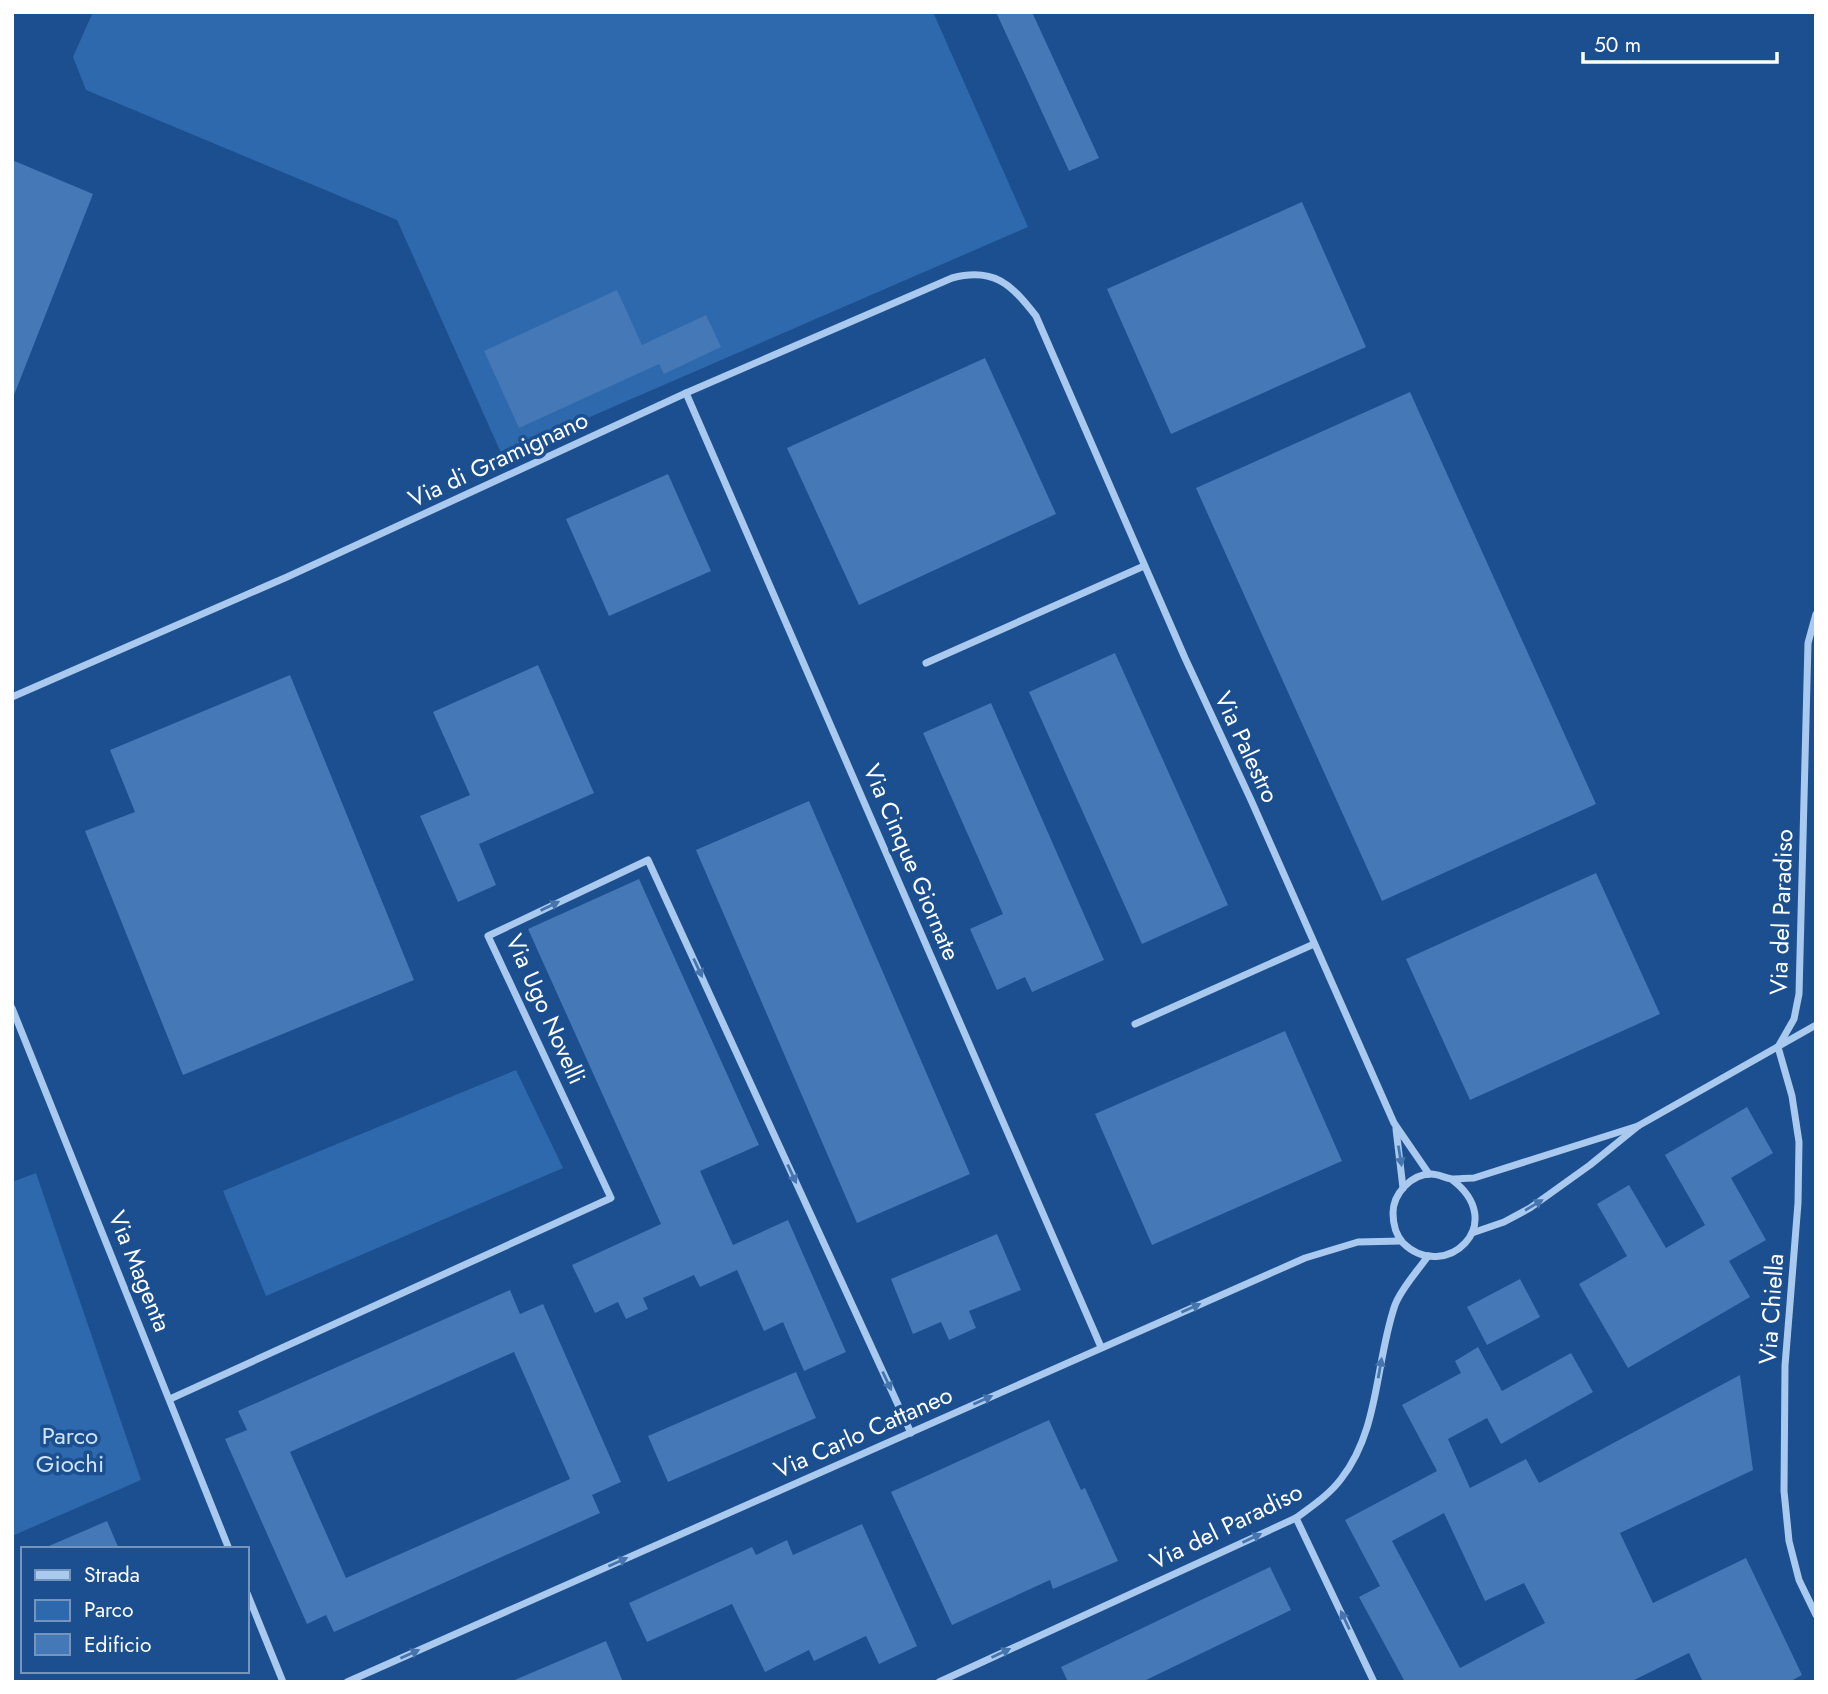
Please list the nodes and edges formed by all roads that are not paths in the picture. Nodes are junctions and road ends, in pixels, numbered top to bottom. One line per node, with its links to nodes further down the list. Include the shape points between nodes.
1 (1003, 281): 2 (street, Via di Gramignano, via 989,275 952,278); 3 (street, Via Palestro, via 1036,316)
2 (686, 393): 6 (street, Via di Gramignano, via 287,577); 20 (street, Via Cinque Giornate)
3 (1144, 566): 5 (street); 7 (street, Via Palestro)
4 (1816, 614): 11 (street, Via del Paradiso, via 1808,643 1800,994 1794,1019)
5 (926, 663)
6 (12, 697)
7 (1314, 944): 9 (street); 12 (street, Via Palestro)
8 (12, 1008): 21 (street, Via Magenta)
9 (1135, 1024)
10 (1816, 1026): 11 (street)
11 (1778, 1047): 13 (street); 26 (street, Via Chiella, via 1799,1142 1785,1366 1784,1491 1788,1541 1799,1580)
12 (1395, 1125): 14 (street, Via Palestro); 16 (street, Via Palestro, one-way to 16)
13 (1638, 1126): 15 (street, via 1489,1174); 17 (street, one-way to 13, via 1504,1222 1546,1198)
14 (1429, 1174): 15 (street); 16 (street)
15 (1451, 1179): 17 (street, via 1472,1199)
16 (1403, 1188): 18 (street, via 1393,1209)
17 (1472, 1233): 19 (street, via 1454,1252)
18 (1401, 1241): 19 (street); 20 (street, Via Carlo Cattaneo, one-way to 18, via 1306,1258 1358,1242)
19 (1428, 1256): 23 (street, Via del Paradiso, one-way to 19, via 1340,1481 1364,1440 1396,1302)
20 (1101, 1347): 22 (street, Via Carlo Cattaneo, one-way to 20)
21 (170, 1399): 22 (street, Via Ugo Novelli, one-way to 22, via 611,1198 488,936 648,860); 24 (street, Via Magenta)
22 (911, 1433): 28 (street, Via Carlo Cattaneo, one-way to 22)
23 (1296, 1518): 29 (street, Via del Paradiso, one-way to 23); 30 (street, one-way to 23)
24 (228, 1547)
25 (248, 1595): 27 (street)
26 (1816, 1615)
27 (283, 1682)
28 (347, 1682)
29 (939, 1682)
30 (1374, 1682)

